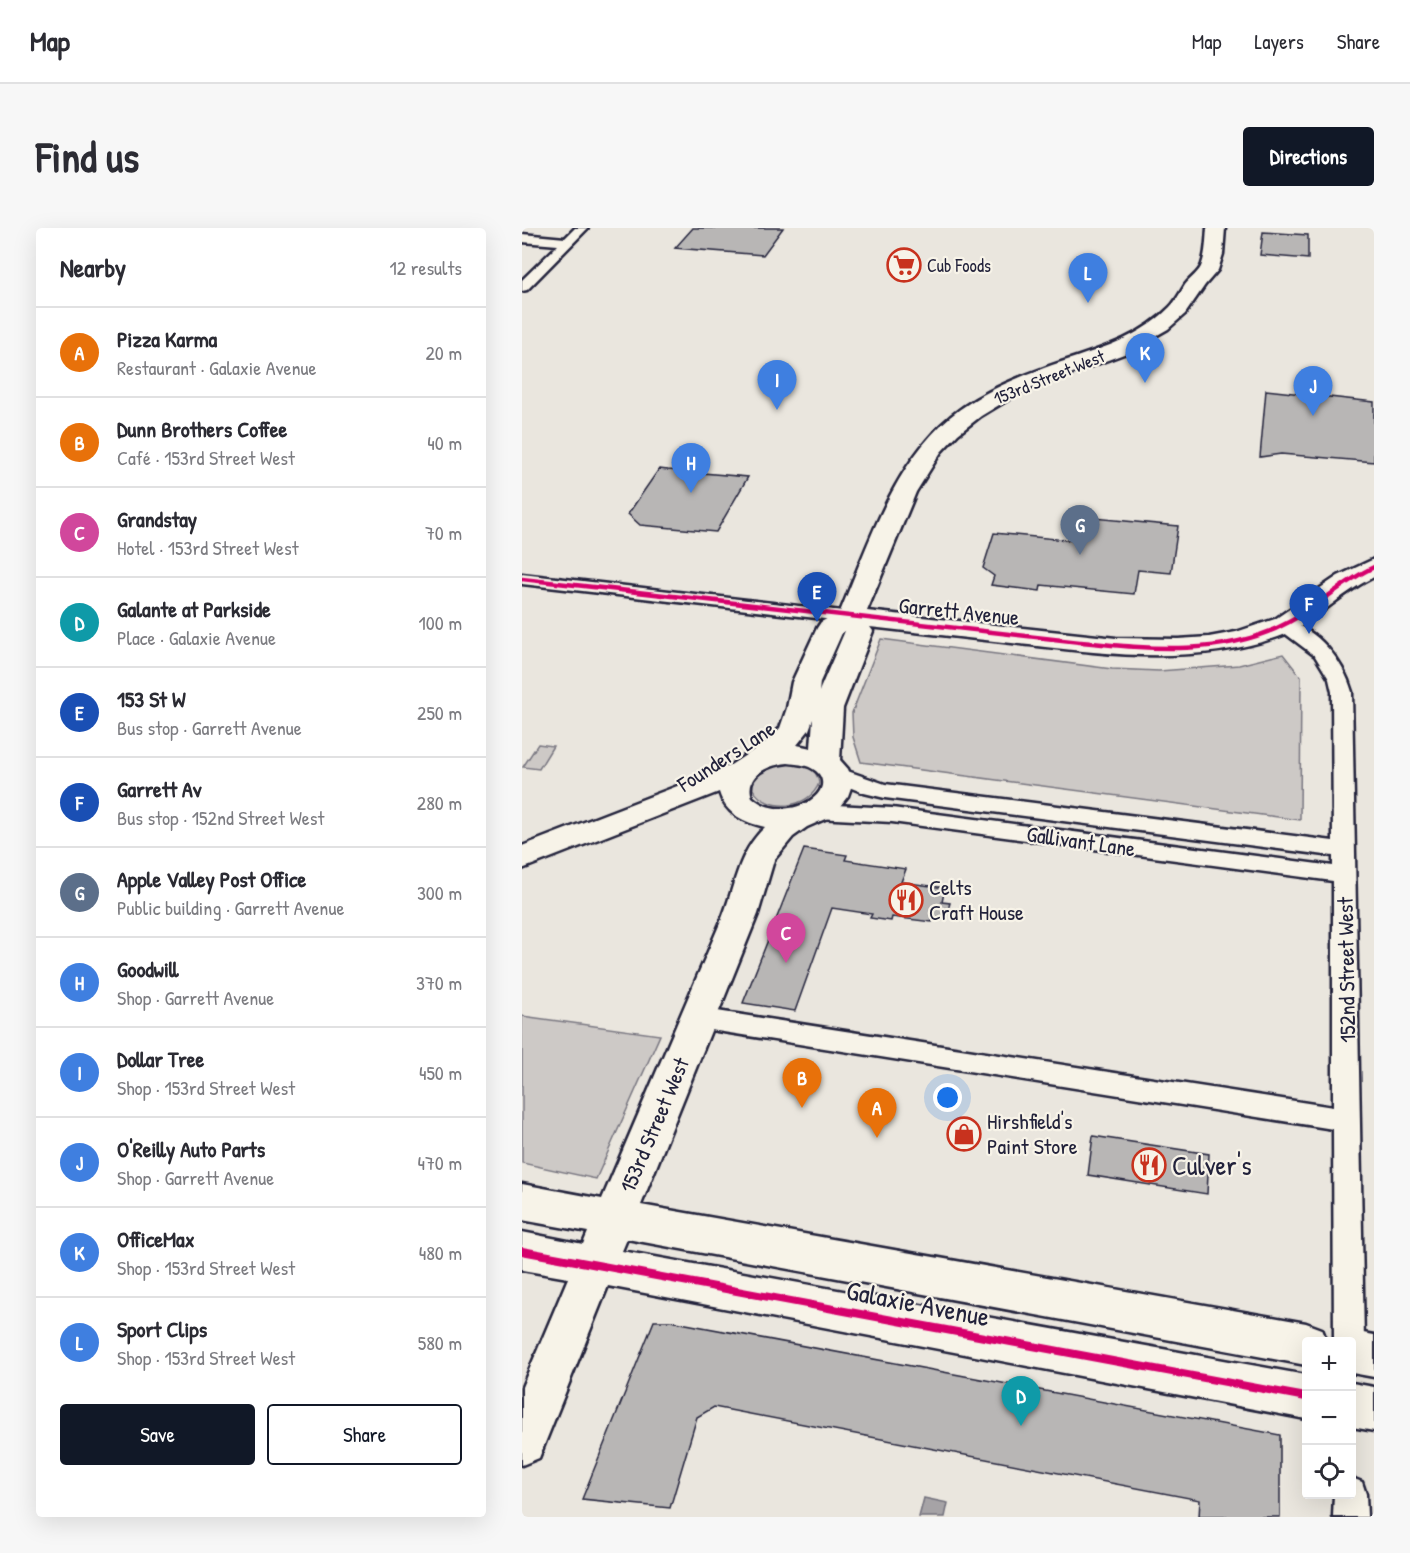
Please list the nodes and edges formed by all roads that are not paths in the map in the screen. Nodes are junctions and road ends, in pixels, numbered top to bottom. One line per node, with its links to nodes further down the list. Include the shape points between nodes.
1 (582, 228): 4 (street)
2 (1216, 228): 8 (street, 153rd Street West, via 1210,270 1193,275 1188,299 1152,332 1110,353 1005,392 949,430 911,479)
3 (522, 238): 4 (street)
4 (568, 242): 5 (street)
5 (522, 287)
6 (1374, 567): 9 (street, Garrett Avenue)
7 (522, 579): 8 (street, Garrett Avenue)
8 (851, 617): 9 (street, Garrett Avenue, via 1158,648 1230,642); 10 (street, via 831,627); 12 (street, via 860,631 828,708)
9 (1284, 626): 15 (street, 152nd Street West, via 1323,652 1340,678)
10 (806, 682): 11 (street, via 794,730 780,747); 13 (street, Founders Lane, via 781,720 762,738)
11 (751, 765): 12 (street, via 788,753 802,754); 13 (street, Founders Lane); 14 (street, via 736,782 735,793 750,812 779,820)
12 (830, 768): 14 (street, via 838,784 835,794 828,804); 15 (street, Gallivant Lane, via 885,791)
13 (631, 814): 16 (street, Founders Lane)
14 (807, 815): 17 (street, Gallivant Lane, via 892,815); 18 (street, 153rd Street West, via 781,829 760,851 741,914)
15 (1344, 850): 17 (street, 152nd Street West)
16 (522, 858)
17 (1345, 875): 19 (street, 152nd Street West)
18 (698, 1018): 19 (street); 21 (street, 153rd Street West)
19 (1348, 1120): 24 (street, 152nd Street West)
20 (522, 1202): 21 (street, Galaxie Avenue)
21 (614, 1219): 23 (street, 153rd Street West); 25 (street, Galaxie Avenue)
22 (522, 1251): 23 (street, Galaxie Avenue)
23 (595, 1264): 28 (street, Galaxie Avenue); 31 (street, 153rd Street West)
24 (1349, 1337)
25 (1302, 1343)
26 (1356, 1353): 27 (street)
27 (1374, 1356)
28 (1302, 1395)
29 (1356, 1406): 30 (street)
30 (1374, 1409)
31 (522, 1442)
32 (1350, 1499): 33 (street)
33 (1350, 1517)

